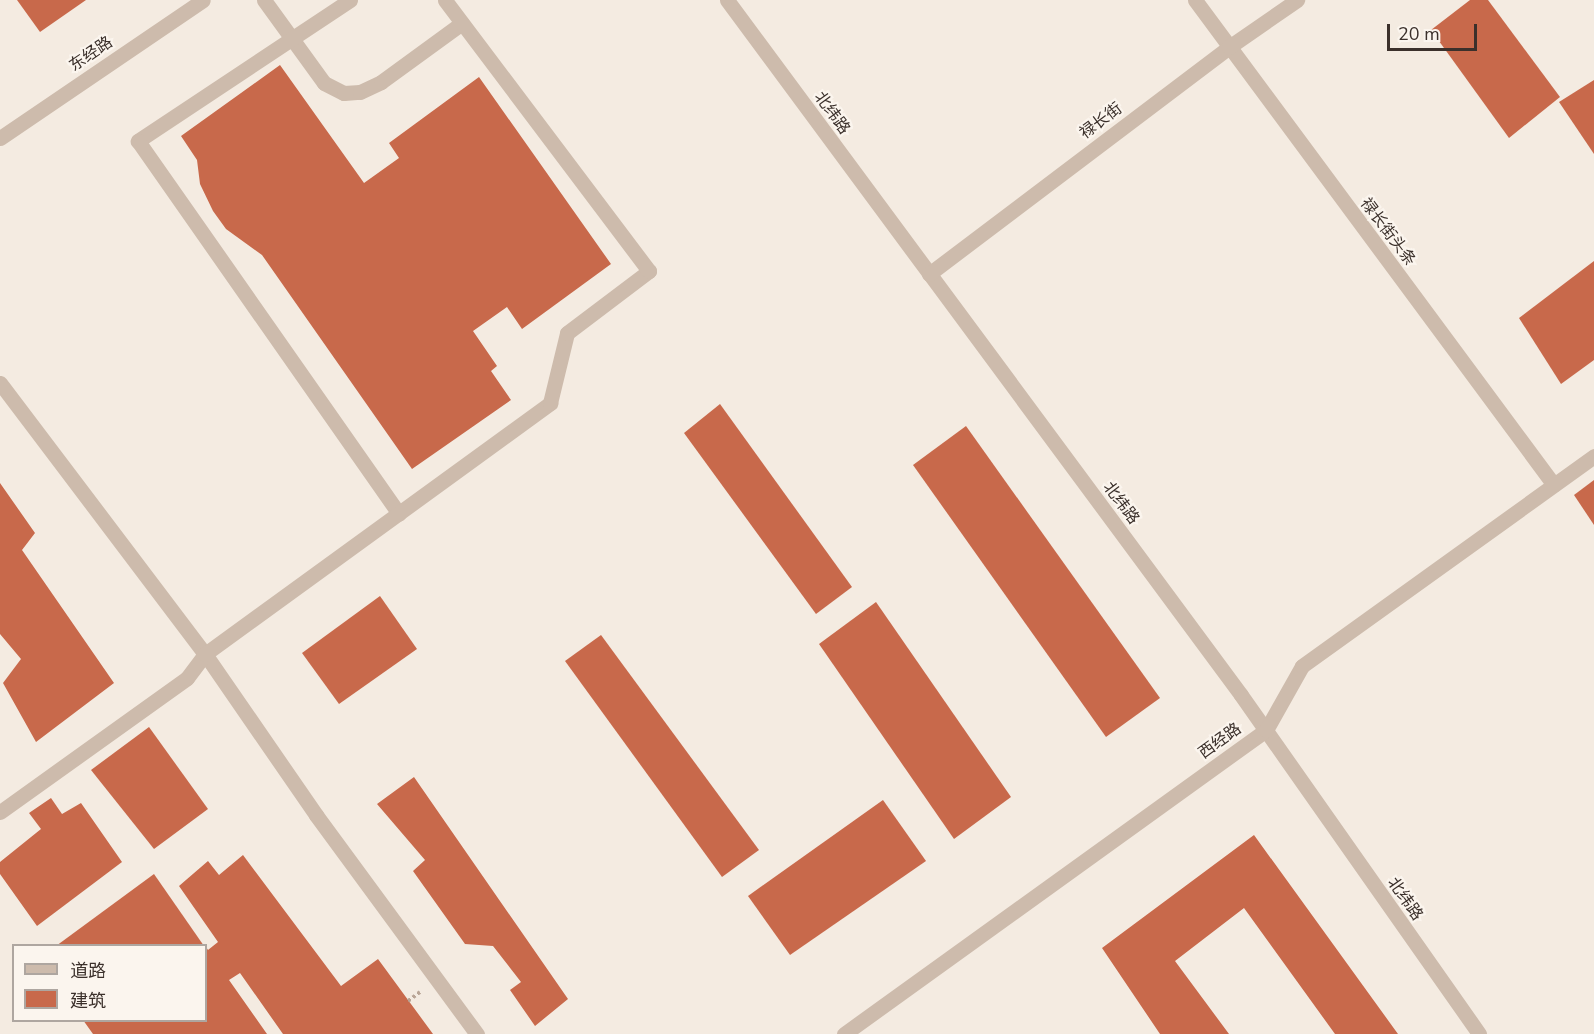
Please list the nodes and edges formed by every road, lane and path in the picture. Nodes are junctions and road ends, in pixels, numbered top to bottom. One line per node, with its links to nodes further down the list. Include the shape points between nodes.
1 (203, 0): 11 (street, 东经路)
2 (264, 0): 9 (street)
3 (350, 0): 9 (street)
4 (445, 0): 8 (street)
5 (727, 0): 12 (street, 北纬路)
6 (1195, 0): 10 (street, 禄长街头条)
7 (1297, 0): 10 (street, 禄长街)
8 (462, 23): 9 (street, via 381,82 360,92 344,93 324,83); 16 (street, via 649,271 567,333 550,403)
9 (291, 39): 16 (street, via 138,141)
10 (1229, 47): 12 (street, 禄长街); 15 (street, 禄长街头条)
11 (0, 138)
12 (929, 274): 18 (street, 北纬路)
13 (0, 383): 17 (street)
14 (1594, 456): 15 (street, 西经路)
15 (1554, 485): 18 (street, 西经路, via 1302,666)
16 (399, 514): 17 (street)
17 (205, 654): 19 (street, via 187,678); 20 (street)
18 (1266, 730): 21 (street, 西经路); 22 (street, 北纬路)
19 (0, 812)
20 (477, 1034)
21 (844, 1034)
22 (1479, 1034)

